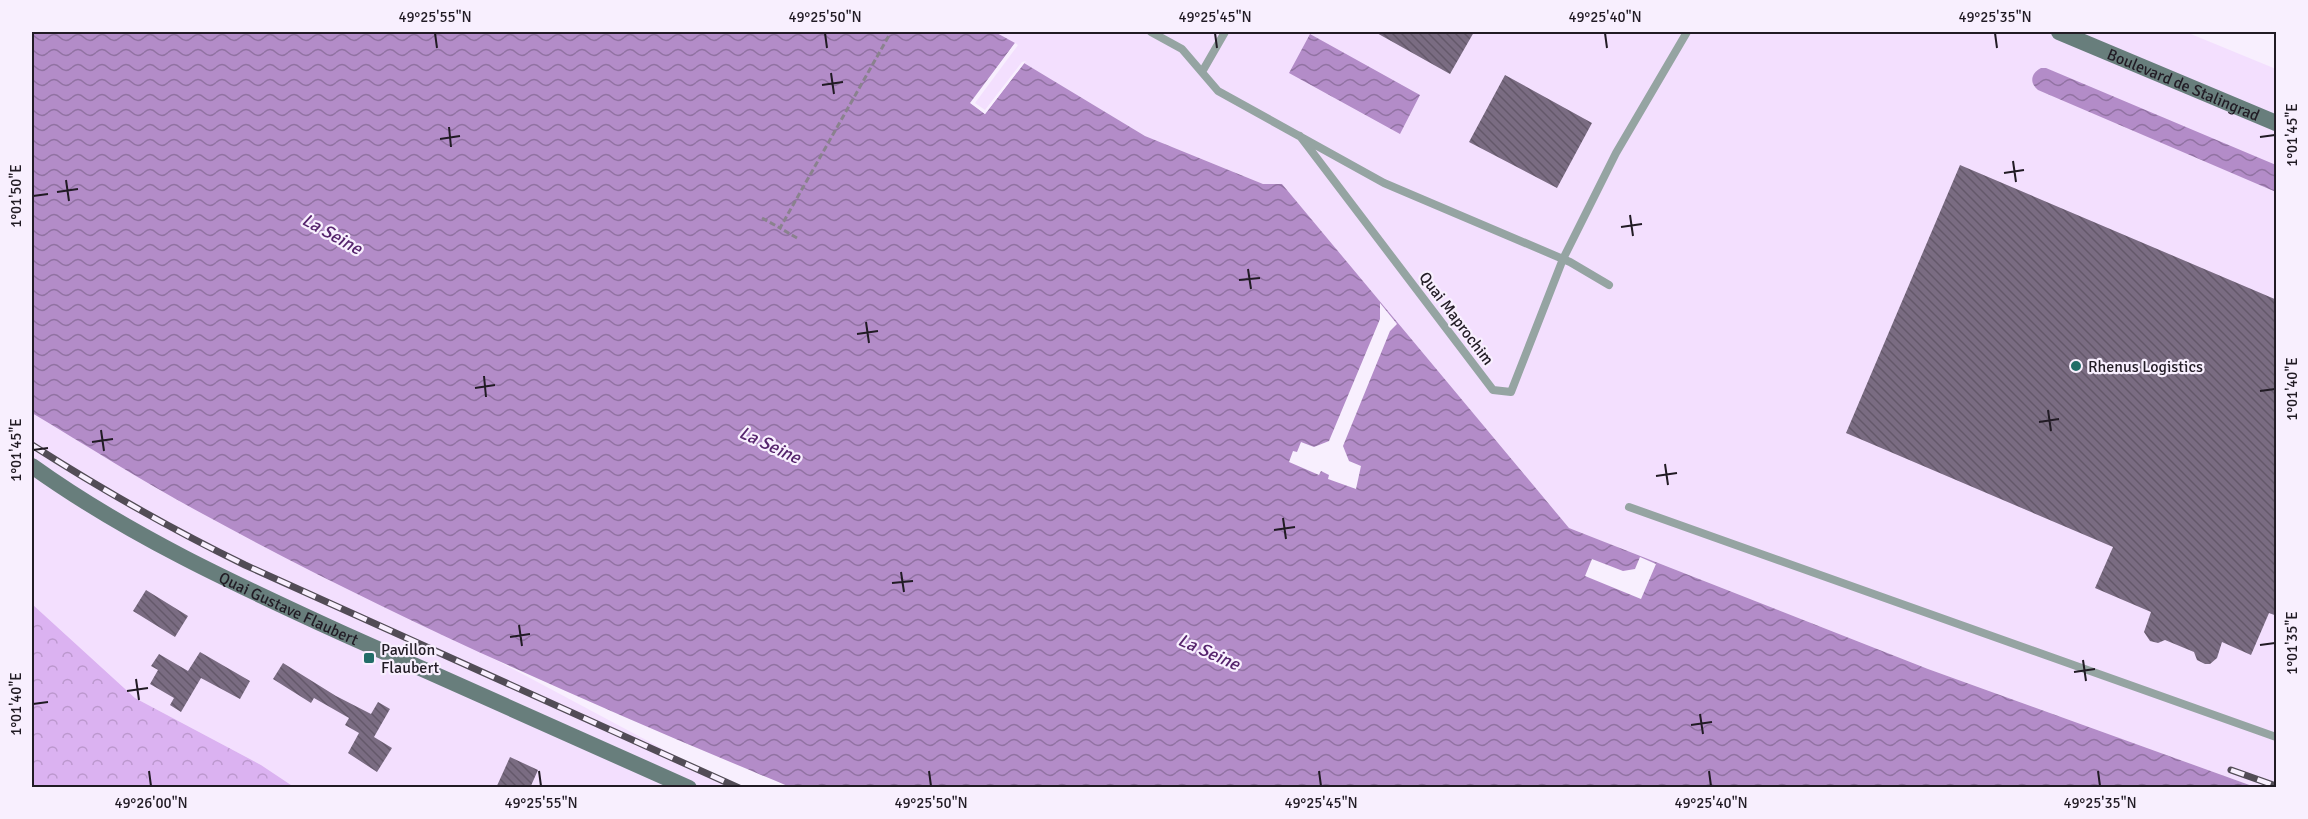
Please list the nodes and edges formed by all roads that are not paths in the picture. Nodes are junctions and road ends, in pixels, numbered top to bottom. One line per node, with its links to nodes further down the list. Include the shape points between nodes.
1 (1151, 32): 5 (lane, Quai Maprochim, via 1182,49)
2 (1225, 32): 5 (lane)
3 (1687, 32): 8 (lane, Quai Maprochim, via 1616,153)
4 (2059, 32): 6 (main road, Boulevard de Stalingrad)
5 (1202, 72): 7 (lane, Quai Maprochim, via 1218,91)
6 (2277, 123)
7 (1300, 136): 8 (lane, Quai Maprochim, via 1384,183); 8 (lane, Quai Maprochim, via 1493,390 1511,392)
8 (1563, 259): 9 (lane, Quai Maprochim)
9 (1609, 285)
10 (32, 466): 13 (main road, Quai Gustave Flaubert, via 213,573)
11 (1629, 507): 12 (lane)
12 (2277, 737)
13 (689, 788)

